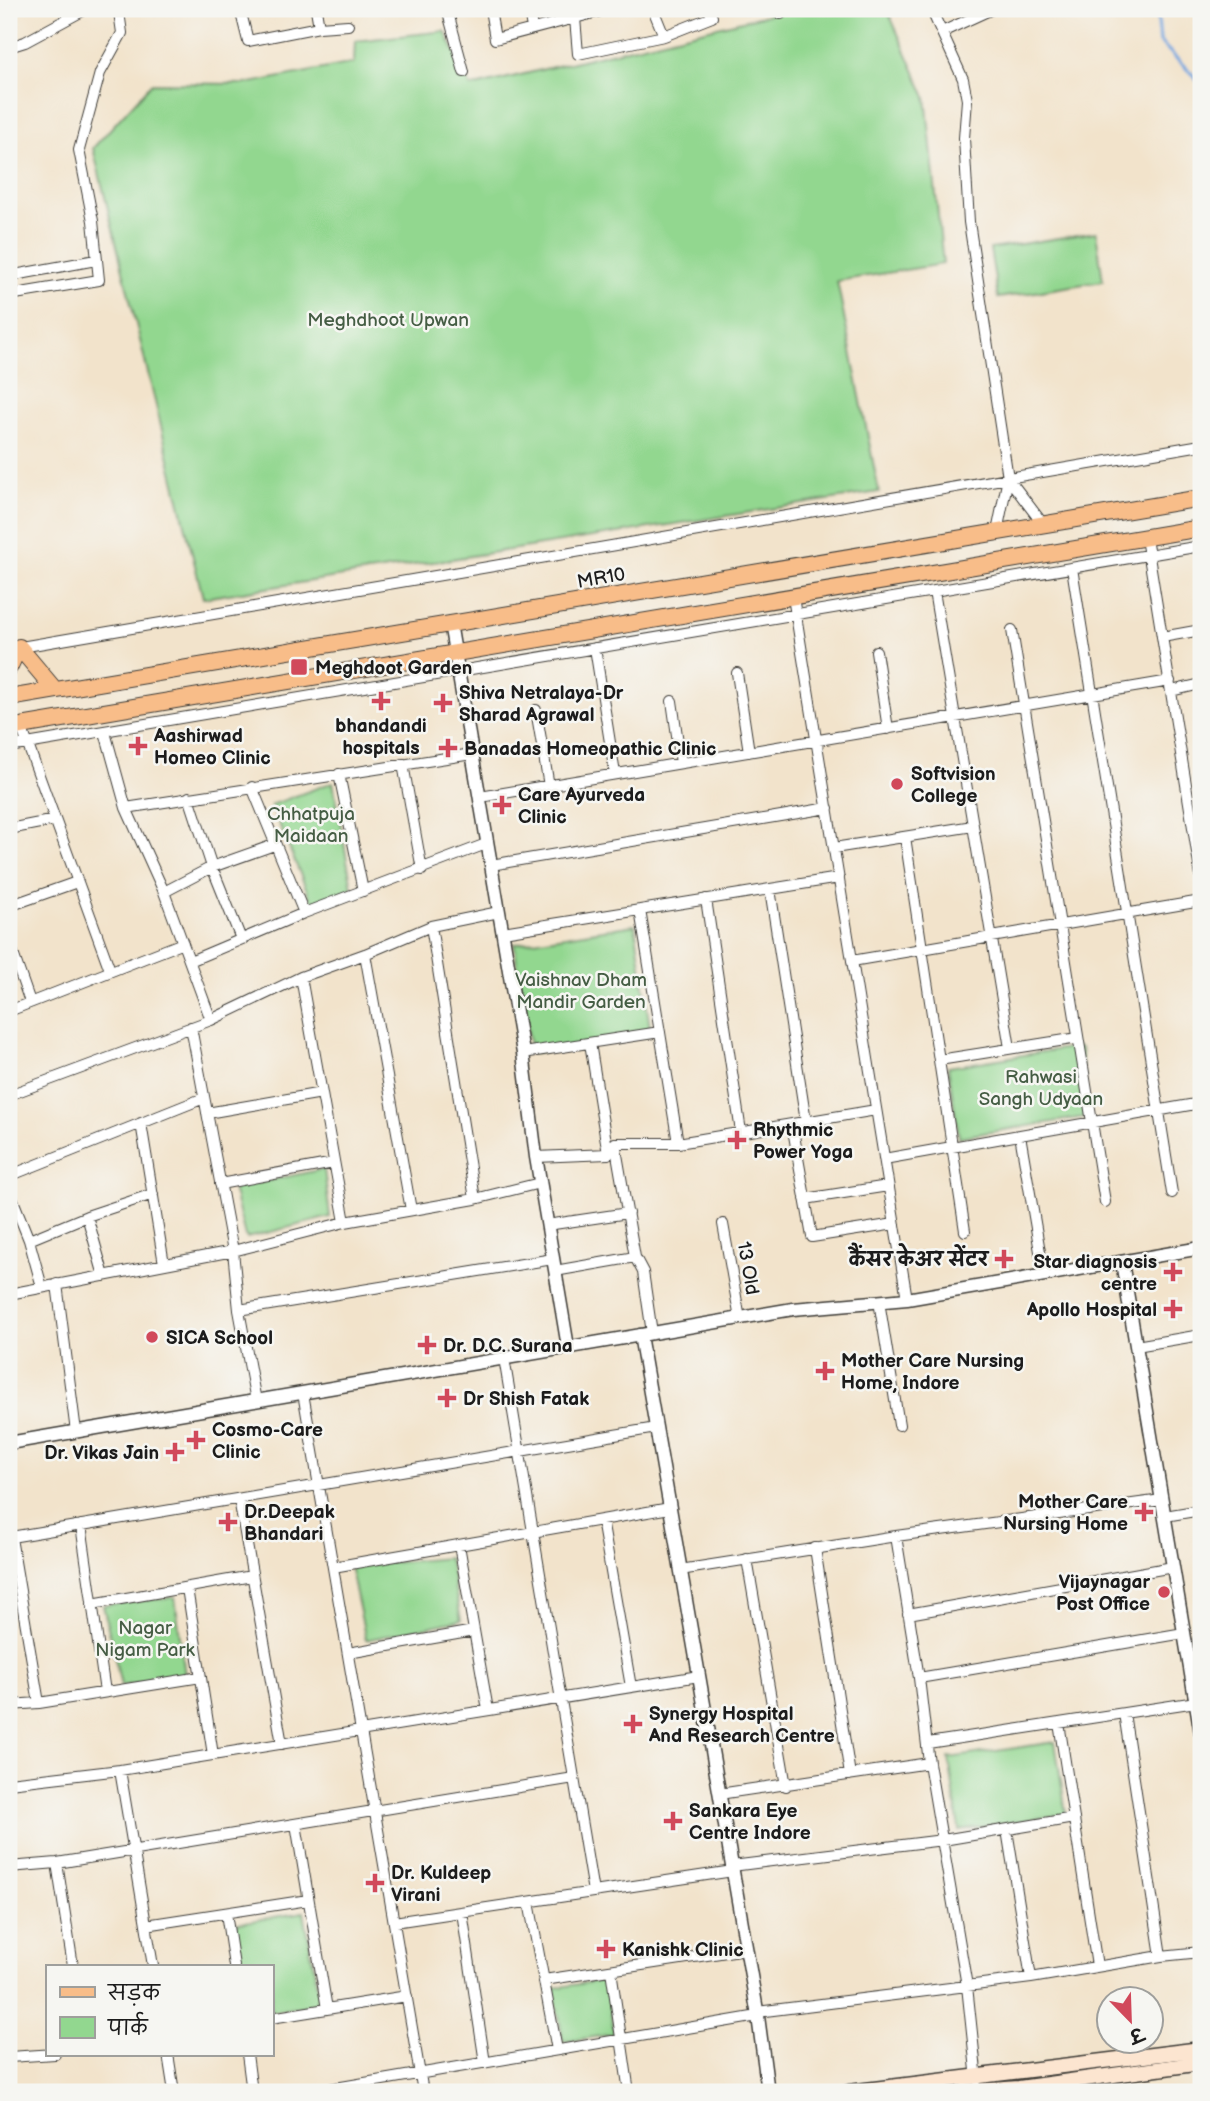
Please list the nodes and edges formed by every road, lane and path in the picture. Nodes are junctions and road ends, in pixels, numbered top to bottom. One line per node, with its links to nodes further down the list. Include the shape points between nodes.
1 (86, 9): 19 (street)
2 (121, 9): 21 (street, via 122,33 100,73 79,150)
3 (240, 9): 15 (street, via 248,41)
4 (316, 9): 15 (street)
5 (447, 9): 20 (street)
6 (490, 9): 16 (street, via 495,39)
7 (530, 9): 16 (street)
8 (600, 9): 13 (street)
9 (653, 9): 18 (street)
10 (709, 9): 18 (street, via 712,17)
11 (931, 9): 17 (street)
12 (989, 9): 17 (street)
13 (575, 18): 16 (street); 18 (street, via 578,54)
14 (348, 25): 15 (street)
15 (318, 27)
16 (532, 29)
17 (942, 32): 25 (street, via 967,100 964,138 969,222)
18 (664, 36)
19 (9, 47)
20 (464, 72)
21 (96, 260): 22 (street); 23 (street, via 99,280)
22 (9, 276)
23 (9, 295)
24 (1201, 445): 25 (street)
25 (1008, 478): 27 (street); 29 (street); 41 (street)
26 (1201, 498): 27 (main road, MR10)
27 (1043, 524): 29 (main road, MR10)
28 (1201, 528): 30 (main road)
29 (997, 532): 37 (main road, MR10)
30 (1146, 538): 32 (street); 35 (main road)
31 (1201, 546): 32 (street)
32 (1149, 555): 33 (street); 40 (street)
33 (1072, 568): 34 (street); 51 (street)
34 (934, 591): 36 (street); 56 (street)
35 (793, 597): 36 (street); 44 (main road)
36 (796, 614): 42 (street); 60 (street)
37 (450, 623): 44 (street); 50 (main road, MR10)
38 (1012, 630): 54 (street)
39 (1201, 631): 40 (street)
40 (1162, 637): 49 (street)
41 (14, 648): 45 (main road); 50 (main road)
42 (595, 648): 46 (street); 68 (street)
43 (876, 651): 58 (street)
44 (455, 653): 46 (street); 57 (main road)
45 (9, 668)
46 (458, 671): 59 (street); 64 (street)
47 (737, 673): 63 (street)
48 (1201, 684): 49 (street)
49 (1170, 686): 51 (street); 82 (street)
50 (55, 690): 52 (main road, MR10)
51 (1092, 694): 54 (street); 98 (street)
52 (9, 698)
53 (672, 701): 65 (street)
54 (1024, 706): 56 (street); 99 (street)
55 (536, 710): 69 (street)
56 (955, 718): 58 (street); 76 (street)
57 (15, 727): 61 (street)
58 (888, 729): 60 (street)
59 (105, 732): 61 (street); 73 (street)
60 (817, 741): 63 (street); 74 (street)
61 (26, 744): 62 (street); 75 (street)
62 (9, 747)
63 (749, 752): 65 (street)
64 (472, 754): 66 (street); 72 (street)
65 (681, 763): 68 (street)
66 (403, 764): 67 (street); 85 (street)
67 (339, 774): 70 (street); 90 (street)
68 (615, 774): 69 (street)
69 (549, 786): 72 (street)
70 (252, 787): 71 (street); 80 (street)
71 (189, 797): 73 (street); 84 (street)
72 (480, 797): 79 (street)
73 (126, 808): 91 (street)
74 (828, 808): 81 (street); 83 (street)
75 (55, 820): 77 (street); 88 (street)
76 (973, 826): 78 (street); 102 (street)
77 (9, 829)
78 (905, 837): 81 (street); 106 (street)
79 (486, 844): 83 (street); 85 (street)
80 (274, 845): 84 (street); 97 (street)
81 (834, 848): 87 (street)
82 (1199, 849): 86 (street)
83 (491, 865): 96 (street)
84 (212, 867): 91 (street); 103 (street)
85 (422, 870): 90 (street)
86 (1201, 877)
87 (839, 878): 89 (street); 109 (street)
88 (77, 882): 94 (street); 110 (street)
89 (770, 889): 92 (street); 129 (street)
90 (363, 891): 97 (street)
91 (164, 892): 105 (street)
92 (706, 899): 95 (street); 133 (street)
93 (1201, 901): 98 (street)
94 (9, 906)
95 (640, 910): 101 (street); 116 (street)
96 (499, 912): 100 (street); 101 (street)
97 (304, 913): 103 (street)
98 (1127, 914): 99 (street); 127 (street)
99 (1060, 925): 102 (street); 117 (street)
100 (431, 926): 107 (street); 149 (street)
101 (503, 932): 120 (street)
102 (992, 937): 106 (street); 119 (street)
103 (241, 939): 108 (street)
104 (9, 942): 112 (street)
105 (183, 943): 108 (street); 110 (street)
106 (922, 949): 109 (street); 121 (street)
107 (365, 954): 111 (street); 152 (street)
108 (190, 961): 114 (street)
109 (852, 961): 126 (street)
110 (110, 970): 112 (street)
111 (302, 977): 114 (street); 122 (street)
112 (30, 1002): 113 (street)
113 (9, 1010)
114 (212, 1020): 115 (street)
115 (191, 1027): 123 (street); 124 (street)
116 (660, 1032): 118 (street); 136 (street)
117 (1078, 1038): 119 (street); 130 (street)
118 (590, 1043): 120 (street); 138 (street)
119 (1010, 1048): 121 (street)
120 (523, 1054): 139 (street)
121 (939, 1060): 137 (street)
122 (322, 1093): 128 (street); 141 (street)
123 (9, 1096)
124 (204, 1098): 128 (street); 131 (street)
125 (1201, 1103): 127 (street)
126 (876, 1110): 129 (street); 140 (street)
127 (1159, 1111): 130 (street); 147 (street)
128 (207, 1113): 143 (street)
129 (806, 1122): 132 (street)
130 (1091, 1122): 134 (street); 151 (street)
131 (141, 1123): 142 (street); 148 (street)
132 (792, 1124): 133 (street); 150 (street)
133 (741, 1132): 136 (street)
134 (1020, 1135): 137 (street); 167 (street)
135 (615, 1143): 136 (street); 138 (street); 153 (street)
136 (678, 1143)
137 (952, 1147): 140 (street); 159 (street)
138 (608, 1154): 139 (street)
139 (536, 1157): 144 (street)
140 (884, 1159): 145 (street)
141 (334, 1163): 143 (street); 155 (street)
142 (9, 1176)
143 (220, 1184): 162 (street)
144 (540, 1184): 149 (street); 158 (street)
145 (888, 1186): 150 (street); 157 (street)
146 (9, 1190): 160 (street)
147 (1172, 1193)
148 (153, 1194): 154 (street); 165 (street)
149 (475, 1199): 152 (street)
150 (805, 1199): 157 (street, via 812,1237)
151 (1105, 1202)
152 (411, 1210): 155 (street)
153 (628, 1213): 158 (street); 163 (street)
154 (87, 1216): 160 (street); 168 (street)
155 (345, 1222): 162 (street)
156 (723, 1224): 175 (street, 13 Old)
157 (895, 1224): 172 (street)
158 (547, 1225): 166 (street)
159 (965, 1231)
160 (29, 1240): 170 (street)
161 (1201, 1248): 164 (street)
162 (233, 1251): 165 (street); 174 (street)
163 (635, 1257): 166 (street); 176 (street, via 643,1272)
164 (1122, 1262): 167 (street); 178 (street)
165 (164, 1264): 168 (street)
166 (554, 1265): 174 (street); 179 (street)
167 (1044, 1275): 172 (street)
168 (104, 1276): 169 (street)
169 (57, 1284): 170 (street); 185 (street)
170 (42, 1287): 171 (street)
171 (9, 1294)
172 (907, 1298): 173 (street)
173 (879, 1301): 175 (street); 183 (street)
174 (239, 1310): 182 (street)
175 (740, 1319): 176 (street)
176 (646, 1334): 179 (street); 184 (street)
177 (1201, 1335): 178 (street)
178 (1136, 1346): 190 (street)
179 (568, 1347): 180 (street)
180 (504, 1358): 181 (street); 187 (street)
181 (303, 1393): 182 (street); 188 (street)
182 (256, 1401): 185 (street)
183 (900, 1425)
184 (656, 1429): 187 (street); 191 (street)
185 (76, 1432): 186 (street)
186 (9, 1443)
187 (519, 1451): 188 (street); 197 (street)
188 (319, 1485): 189 (street); 203 (street)
189 (239, 1499): 196 (street); 206 (street)
190 (1162, 1500): 193 (street); 198 (street)
191 (670, 1508): 194 (street); 205 (street)
192 (1201, 1510): 193 (street)
193 (1165, 1516): 204 (street)
194 (602, 1520): 197 (street); 217 (street)
195 (9, 1525): 199 (street)
196 (81, 1525): 199 (street); 208 (street)
197 (533, 1532): 200 (street); 219 (street)
198 (896, 1536): 201 (street); 209 (street)
199 (11, 1537): 221 (street)
200 (459, 1545): 203 (street); 210 (street)
201 (815, 1548): 202 (street); 233 (street)
202 (747, 1559): 205 (street); 236 (street)
203 (333, 1567): 212 (street)
204 (1173, 1567): 209 (street); 211 (street)
205 (680, 1570): 214 (street)
206 (252, 1576): 207 (street); 229 (street)
207 (187, 1588): 208 (street); 215 (street)
208 (92, 1604): 218 (street)
209 (908, 1614): 216 (street)
210 (474, 1631): 212 (street); 223 (street)
211 (1184, 1633): 213 (street); 216 (street)
212 (348, 1653): 227 (street)
213 (1196, 1671): 220 (street)
214 (699, 1676): 217 (street); 237 (street)
215 (201, 1677): 218 (street); 230 (street)
216 (919, 1678): 228 (street)
217 (631, 1687): 219 (street)
218 (105, 1692): 221 (street)
219 (561, 1698): 223 (street); 234 (street)
220 (1196, 1702): 224 (street); 226 (street)
221 (39, 1703): 222 (street)
222 (9, 1705)
223 (488, 1710): 227 (street)
224 (1124, 1713): 225 (street); 256 (street)
225 (1059, 1723): 228 (street); 239 (street)
226 (1201, 1728)
227 (361, 1730): 229 (street); 238 (street)
228 (928, 1743): 231 (street)
229 (282, 1744): 230 (street)
230 (214, 1755): 232 (street)
231 (929, 1763): 233 (street); 242 (street)
232 (120, 1770): 235 (street); 243 (street)
233 (850, 1775): 236 (street)
234 (574, 1778): 238 (street); 247 (street)
235 (9, 1783)
236 (786, 1786): 237 (street)
237 (719, 1794): 246 (street)
238 (375, 1811): 240 (street); 252 (street)
239 (1074, 1818): 241 (street); 260 (street)
240 (296, 1824): 243 (street); 248 (street)
241 (1007, 1830): 242 (street); 262 (street)
242 (943, 1840): 246 (street); 264 (street)
243 (134, 1851): 244 (street); 253 (street)
244 (57, 1863): 245 (street); 257 (street)
245 (9, 1867)
246 (732, 1868): 247 (street); 254 (street)
247 (593, 1892): 249 (street)
248 (308, 1900): 251 (street); 266 (street)
249 (529, 1902): 250 (street); 263 (street)
250 (462, 1912): 252 (street); 276 (street)
251 (226, 1913): 253 (street); 259 (street)
252 (394, 1923): 265 (street)
253 (146, 1925): 258 (street)
254 (746, 1950): 261 (street); 267 (street)
255 (1201, 1952): 256 (street)
256 (1161, 1956): 260 (street)
257 (73, 1965)
258 (153, 1965)
259 (234, 1965)
260 (1097, 1966): 262 (street)
261 (611, 1970): 263 (street); 269 (street)
262 (1031, 1978): 264 (street)
263 (544, 1980): 271 (street)
264 (967, 1986): 267 (street); 280 (street)
265 (407, 1996): 266 (street); 278 (street)
266 (327, 2009): 268 (street)
267 (757, 2014): 269 (street); 287 (street)
268 (273, 2018)
269 (622, 2039): 271 (street); 286 (street)
270 (1201, 2049): 280 (main road)
271 (557, 2050): 276 (street)
272 (46, 2055): 275 (street)
273 (168, 2056): 282 (street)
274 (247, 2056): 283 (street)
275 (9, 2057)
276 (485, 2063): 278 (street)
277 (1201, 2063): 281 (main road)
278 (420, 2074): 284 (street); 285 (street)
279 (944, 2087): 280 (main road); 288 (main road)
280 (969, 2087): 281 (main road)
281 (1020, 2090)
282 (174, 2092)
283 (252, 2092)
284 (312, 2092)
285 (424, 2092)
286 (629, 2092)
287 (768, 2092)
288 (849, 2092)

